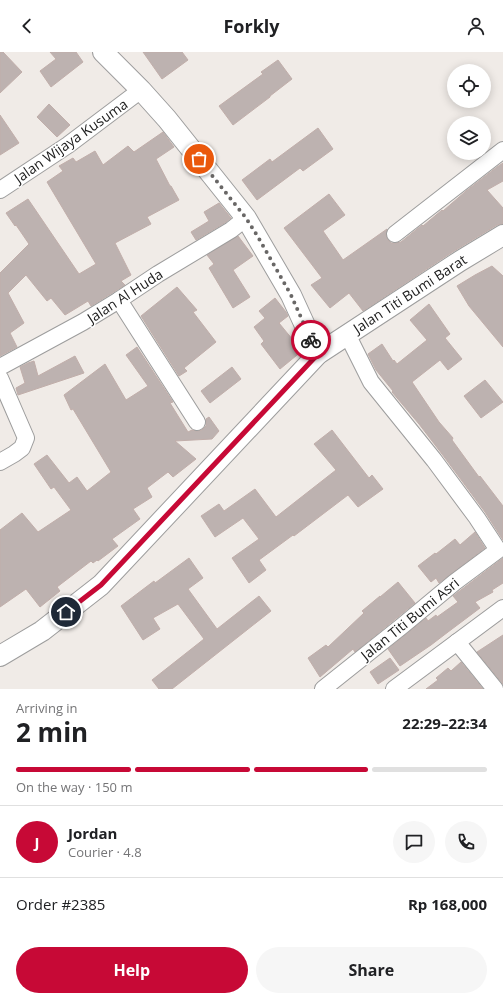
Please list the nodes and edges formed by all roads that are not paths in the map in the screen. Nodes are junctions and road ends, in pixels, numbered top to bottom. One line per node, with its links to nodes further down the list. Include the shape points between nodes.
1 (103, 52): 2 (street)
2 (141, 90): 4 (street, Jalan Wijaya Kusuma, via 68,145); 5 (street)
3 (503, 150): 6 (street)
4 (0, 190)
5 (246, 218): 8 (street, Jalan Al Huda); 10 (street, via 291,295)
6 (395, 234)
7 (503, 235): 9 (street, Jalan Titi Bumi Barat)
8 (119, 300): 11 (street, Jalan Al Huda); 13 (street)
9 (348, 336): 10 (street, Jalan Titi Bumi Barat); 18 (street, Jalan Titi Bumi Asri, via 371,382 434,460 498,550)
10 (318, 354): 17 (street, Jalan Titi Bumi Barat, via 101,585 42,631)
11 (0, 367)
12 (0, 378): 14 (street, via 26,438 22,448)
13 (197, 422)
14 (0, 462)
15 (503, 608): 16 (street)
16 (458, 642): 19 (street); 20 (street)
17 (0, 656)
18 (323, 689)
19 (394, 689)
20 (495, 689)

